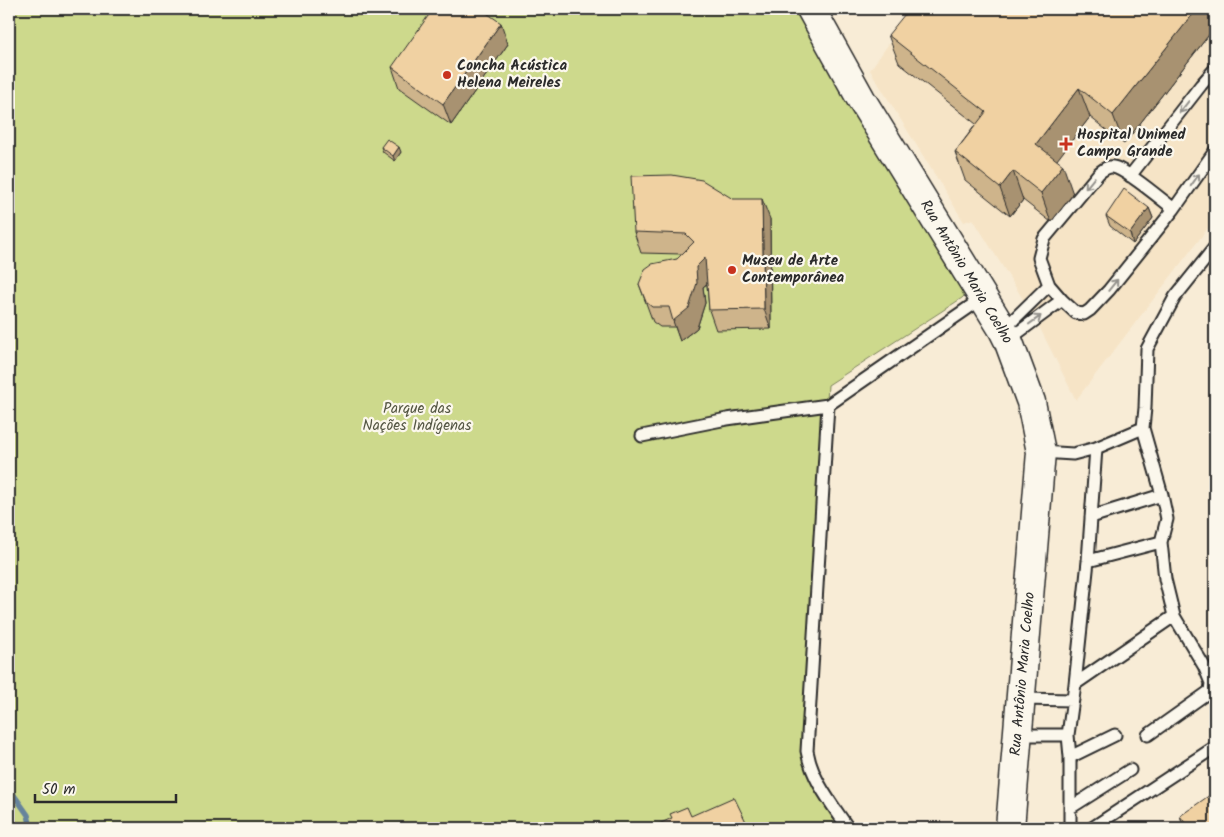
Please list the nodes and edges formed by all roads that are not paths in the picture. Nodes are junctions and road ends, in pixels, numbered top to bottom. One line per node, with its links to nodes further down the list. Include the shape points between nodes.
1 (811, 9): 8 (street, Rua Antônio Maria Coelho, via 861,99)
2 (1215, 70): 4 (lane, one-way to 4)
3 (1215, 151): 5 (lane, one-way to 3)
4 (1130, 176): 5 (lane); 7 (lane, one-way to 7, via 1114,167 1107,167 1044,239 1039,258)
5 (1174, 209): 9 (lane, one-way to 5, via 1076,314 1090,310)
6 (1215, 247): 12 (lane, via 1175,297 1147,349)
7 (1049, 286): 9 (lane); 10 (lane)
8 (984, 298): 10 (street, Rua Antônio Maria Coelho); 11 (lane)
9 (1062, 300): 10 (lane, one-way to 9)
10 (1006, 335): 15 (street, Rua Antônio Maria Coelho, via 1031,402)
11 (828, 405): 13 (lane, via 727,419); 32 (lane, via 807,751 818,784)
12 (1143, 428): 14 (lane); 16 (lane)
13 (642, 436)
14 (1096, 448): 15 (lane, via 1074,454); 17 (lane)
15 (1041, 452): 22 (street, Rua Antônio Maria Coelho)
16 (1162, 495): 17 (lane); 18 (lane, via 1166,519)
17 (1091, 517): 19 (lane)
18 (1162, 542): 19 (lane); 20 (lane, via 1165,579)
19 (1088, 561): 21 (lane)
20 (1174, 616): 21 (lane); 25 (lane, via 1204,666 1211,683 1210,691)
21 (1075, 684): 23 (lane)
22 (1021, 699): 23 (lane); 24 (street, Rua Antônio Maria Coelho)
23 (1073, 700): 27 (lane)
24 (1018, 734): 27 (lane); 33 (street, Rua Antônio Maria Coelho)
25 (1148, 734)
26 (1115, 735): 29 (lane)
27 (1068, 736): 29 (lane)
28 (1215, 747): 35 (lane)
29 (1070, 757): 31 (lane)
30 (1130, 770): 31 (lane)
31 (1070, 808): 34 (lane)
32 (848, 828)
33 (1010, 828)
34 (1070, 828)
35 (1092, 828)

